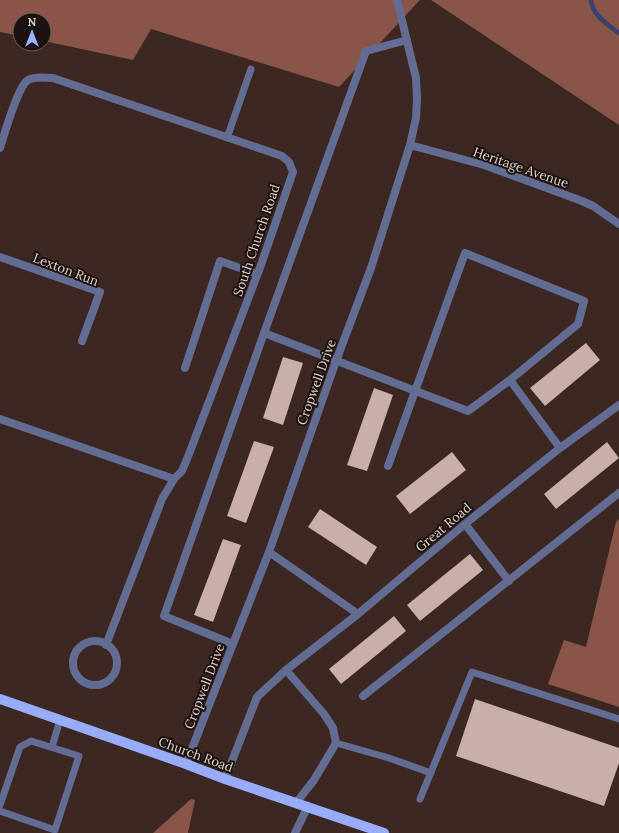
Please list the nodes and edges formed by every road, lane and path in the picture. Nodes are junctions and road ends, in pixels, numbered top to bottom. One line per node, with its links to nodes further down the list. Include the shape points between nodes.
1 (397, 0): 2 (street, Cropwell Drive)
2 (407, 40): 5 (street, Cropwell Drive, via 416,78 417,99); 10 (street, via 366,51)
3 (251, 69): 4 (lane)
4 (227, 138): 6 (street, South Church Road, via 53,78 38,77 27,81 19,92); 9 (street, South Church Road, via 282,156 290,162 293,172)
5 (410, 145): 7 (street, Heritage Avenue, via 484,165 582,201); 12 (street, Cropwell Drive, via 371,268)
6 (0, 148)
7 (619, 224)
8 (0, 257): 11 (street, Lexton Run, via 100,292)
9 (257, 274): 13 (street, via 220,261); 20 (street, South Church Road, via 182,471)
10 (264, 333): 12 (street); 27 (street, via 164,616)
11 (82, 341)
12 (336, 361): 15 (street); 23 (street, Cropwell Drive)
13 (185, 368)
14 (510, 380): 15 (street, via 468,411); 15 (street, via 578,324 584,301 465,253); 18 (street)
15 (415, 390): 19 (street)
16 (619, 405): 18 (street, Great Road)
17 (0, 419): 20 (street)
18 (560, 448): 22 (street, Great Road)
19 (388, 466)
20 (174, 479): 26 (street, South Church Road, via 162,499)
21 (619, 493): 24 (street)
22 (465, 524): 24 (street); 25 (street, Great Road)
23 (269, 552): 25 (street); 27 (street, Cropwell Drive)
24 (509, 581): 29 (street)
25 (358, 614): 28 (street, Great Road)
26 (106, 644): 26 (street, via 93,641 86,643 76,653 73,659 75,673 85,683 99,685 112,677 116,670 116,656)
27 (233, 644): 35 (street, Cropwell Drive)
28 (286, 670): 33 (street, via 324,714 333,728); 37 (street, Great Road, via 257,697)
29 (363, 696)
30 (0, 699): 32 (main road, Church Road)
31 (619, 719): 36 (lane, via 472,672)
32 (60, 720): 34 (lane); 35 (main road, Church Road)
33 (336, 743): 36 (lane); 39 (street, via 314,780)
34 (52, 747): 40 (lane, via 32,741 20,747); 42 (lane, via 79,756 55,830)
35 (186, 764): 37 (main road, Church Road)
36 (431, 773): 38 (lane)
37 (225, 779): 39 (main road, Church Road)
38 (420, 798)
39 (296, 803): 41 (main road, Church Road)
40 (0, 805)
41 (308, 806): 43 (street); 44 (main road, Church Road)
42 (0, 810)
43 (296, 833)
44 (384, 833)

